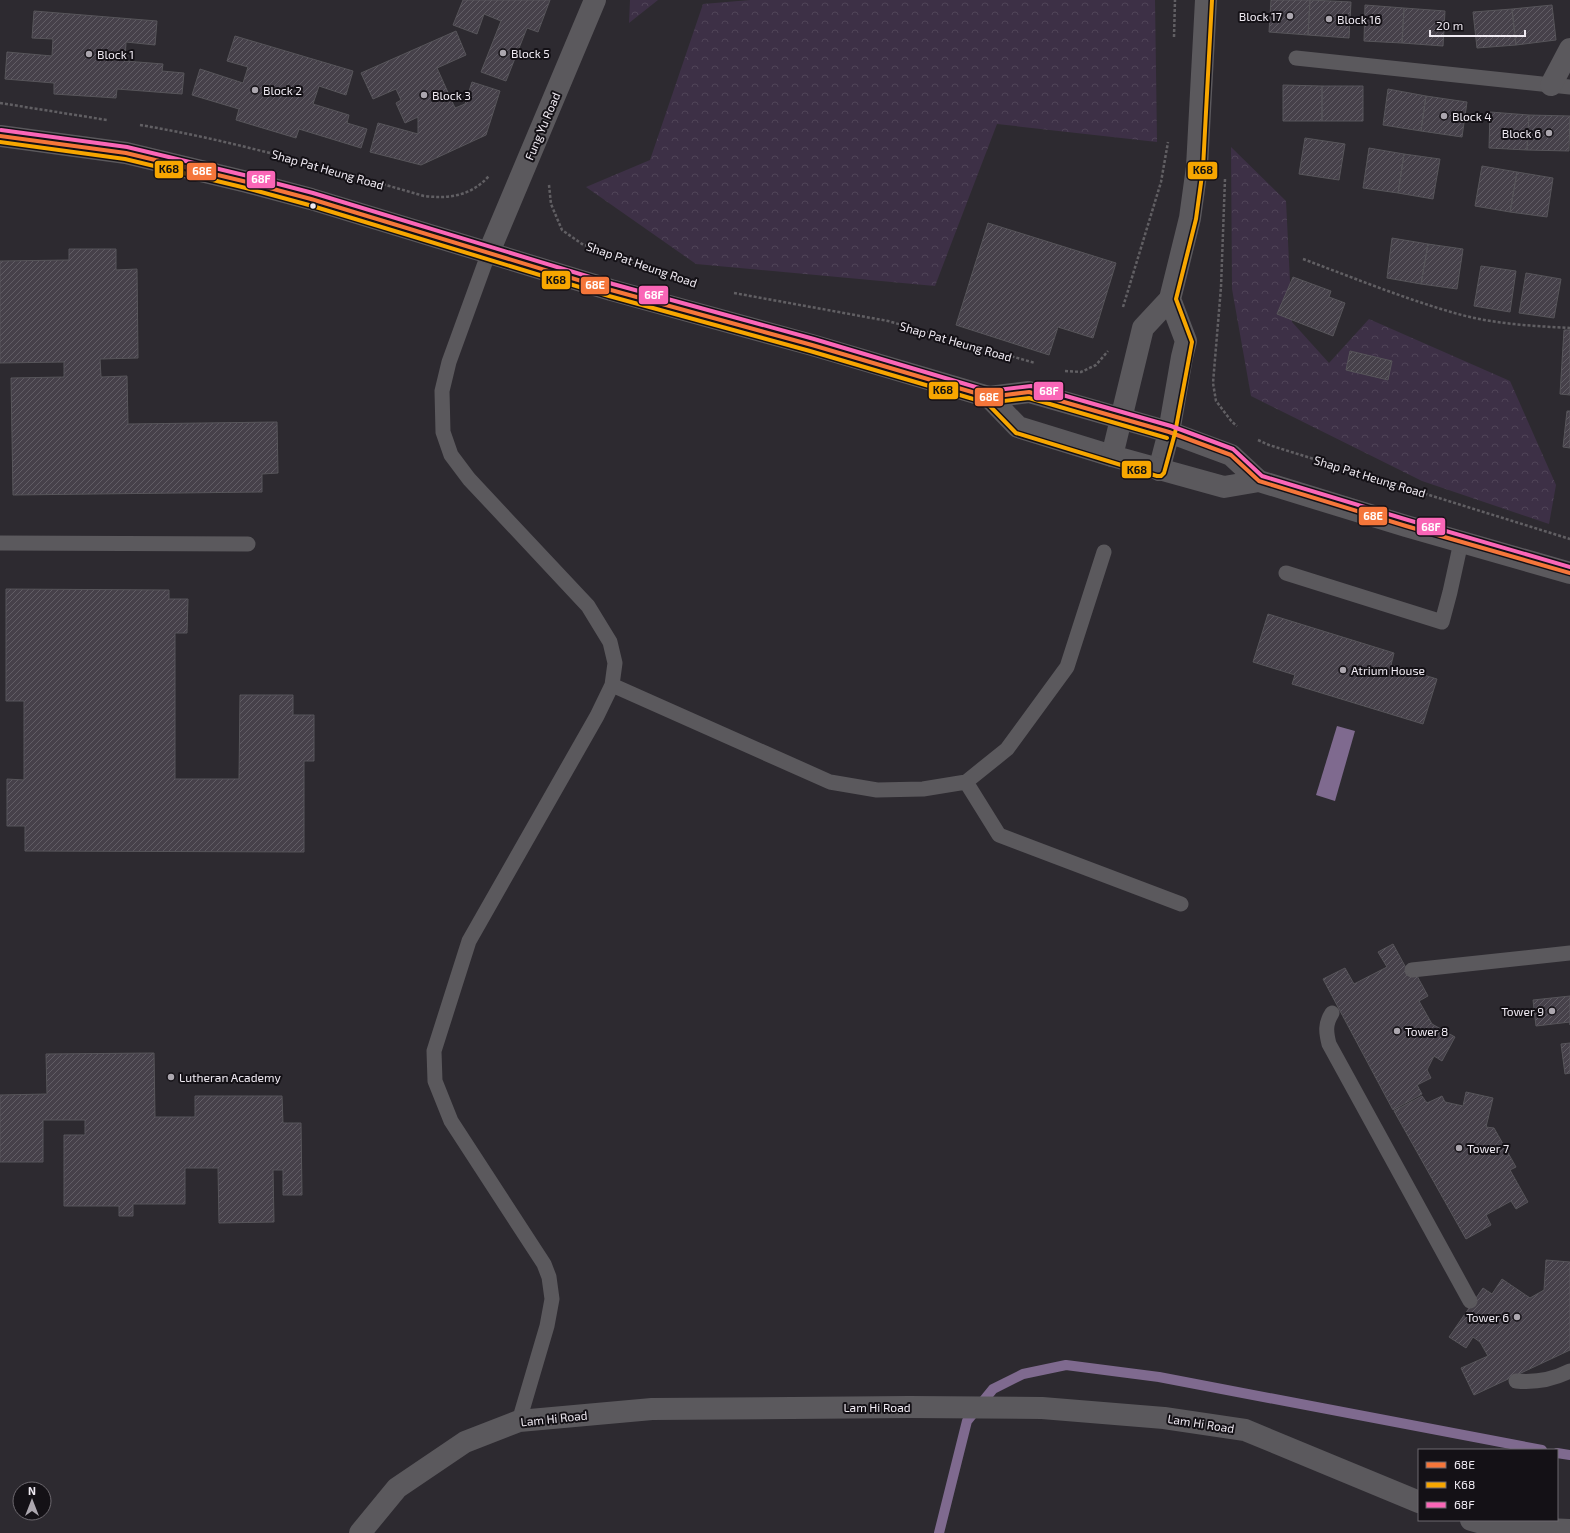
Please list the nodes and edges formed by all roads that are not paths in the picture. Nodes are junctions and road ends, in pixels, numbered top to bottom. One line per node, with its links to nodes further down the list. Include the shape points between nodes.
1 (594, 0): 7 (street, Fung Yu Road)
2 (1206, 0): 8 (street, via 1197,167 1190,218)
3 (1570, 49): 5 (street)
4 (1296, 58): 5 (lane)
5 (1560, 86)
6 (0, 136): 7 (street, via 126,153 224,176)
7 (489, 252): 9 (street, via 611,290); 21 (lane, via 449,362 442,391 443,432 451,455 469,479 588,606 610,642 615,663)
8 (1170, 299): 10 (street, via 1143,328); 11 (street, via 1186,341)
9 (989, 397): 10 (street, via 1029,392); 12 (street, via 1018,427)
10 (1120, 418): 11 (street); 12 (street)
11 (1169, 432): 13 (street); 14 (street, via 1231,455)
12 (1112, 456): 13 (street)
13 (1159, 470): 14 (street, via 1224,487)
14 (1260, 481): 15 (street)
15 (1461, 542): 19 (lane, via 1442,622); 20 (street)
16 (0, 544): 17 (lane)
17 (248, 544)
18 (1104, 552): 22 (lane, via 1067,667 1007,749)
19 (1286, 573)
20 (1570, 573)
21 (612, 685): 22 (lane, via 830,782 877,790 923,789); 30 (lane, via 598,716 469,941 434,1051 435,1081 451,1121 544,1264 549,1277 552,1299 547,1326)
22 (966, 782): 23 (lane, via 999,835)
23 (1181, 904)
24 (1570, 953): 25 (lane)
25 (1412, 970)
26 (1332, 1013): 27 (lane, via 1327,1021 1329,1044)
27 (1470, 1301)
28 (1570, 1371): 29 (lane, via 1546,1381)
29 (1516, 1381)
30 (520, 1421): 31 (street, Lam Hi Road, via 652,1408 1042,1408 1164,1418 1245,1430); 34 (street, Lam Hi Road, via 464,1442 397,1488)
31 (1418, 1502)
32 (1476, 1521): 33 (street, via 1498,1527)
33 (1570, 1530)
34 (360, 1533)

